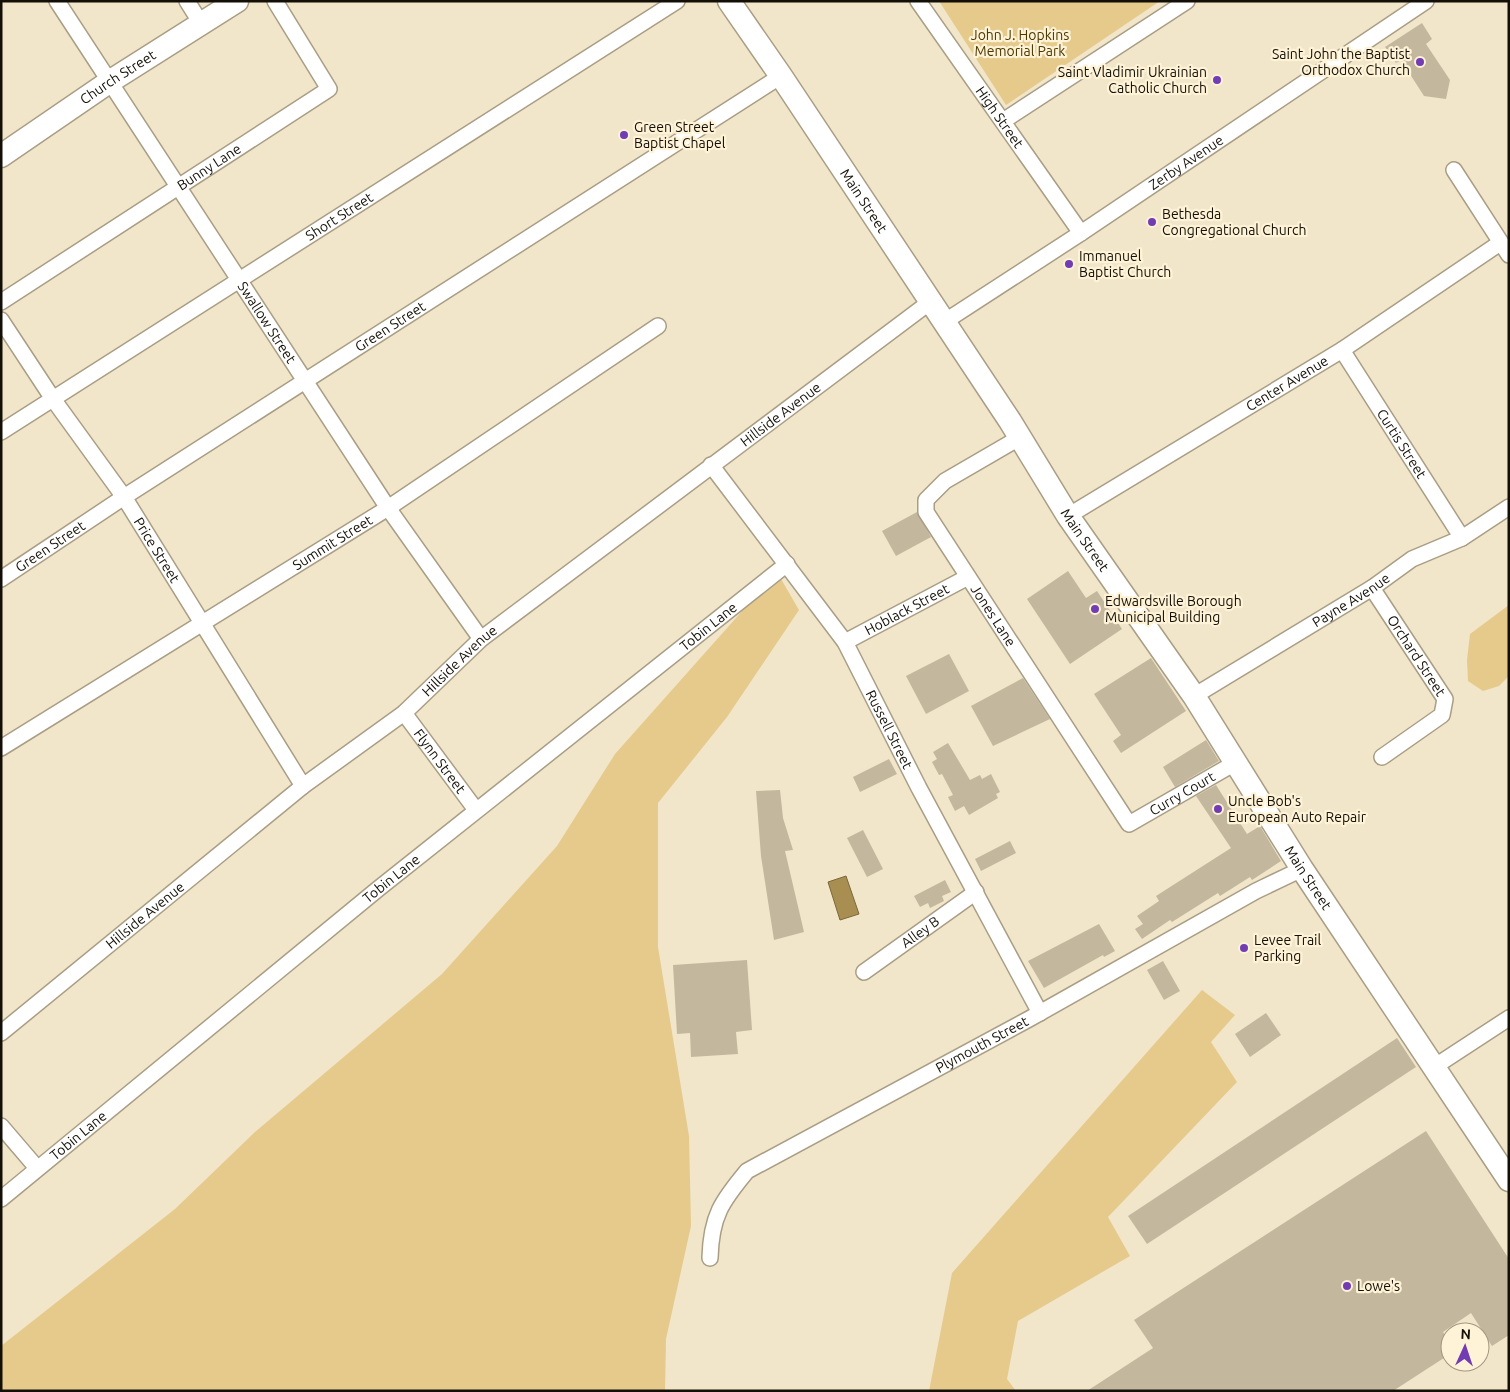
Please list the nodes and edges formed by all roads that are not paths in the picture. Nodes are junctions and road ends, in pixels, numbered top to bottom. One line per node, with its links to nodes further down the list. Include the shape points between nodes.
1 (57, 1): 12 (street, Swallow Street)
2 (187, 1): 10 (street)
3 (238, 1): 10 (street, Church Street)
4 (275, 1): 16 (street, Bunny Lane, via 329,90)
5 (677, 1): 19 (street, Short Street)
6 (729, 1): 11 (street, Main Street)
7 (918, 1): 13 (street, High Street)
8 (1187, 1): 13 (street)
9 (1426, 1): 17 (street, Zerby Avenue)
10 (202, 25): 12 (street, Church Street)
11 (781, 76): 21 (street, Main Street); 26 (street, Green Street)
12 (109, 82): 14 (street, Church Street); 16 (street, Swallow Street)
13 (1002, 121): 17 (street, High Street)
14 (1, 156)
15 (1454, 170): 18 (street)
16 (178, 186): 19 (street, Swallow Street); 20 (street, Bunny Lane)
17 (1081, 233): 23 (street, Zerby Avenue)
18 (1504, 249): 25 (street, Center Avenue)
19 (238, 281): 26 (street, Swallow Street); 27 (street, Short Street)
20 (1, 302)
21 (930, 302): 23 (street, Main Street); 30 (street, Hillside Avenue)
22 (1, 320): 27 (street, Price Street)
23 (944, 322): 29 (street, Main Street)
24 (658, 326): 33 (street, Summit Street)
25 (1342, 350): 34 (street, Center Avenue); 35 (street, Curtis Street)
26 (305, 381): 31 (street, Green Street); 33 (street, Swallow Street)
27 (53, 399): 28 (street, Short Street); 31 (street, Price Street)
28 (1, 432)
29 (1019, 438): 34 (street, Main Street); 37 (street, Jones Lane, via 945,481 926,500 926,512)
30 (711, 465): 36 (street, Russell Street); 41 (street, Hillside Avenue)
31 (124, 497): 38 (street, Green Street); 40 (street, Price Street)
32 (1509, 507): 35 (street, Payne Avenue)
33 (388, 508): 40 (street, Summit Street); 41 (street, Swallow Street)
34 (1068, 516): 43 (street, Main Street)
35 (1462, 538): 39 (street, Payne Avenue, via 1412,559)
36 (787, 564): 42 (street, Russell Street); 49 (street, Tobin Lane)
37 (968, 577): 42 (street, Hoblack Street); 50 (street, Jones Lane)
38 (1, 579)
39 (1372, 588): 43 (street, Payne Avenue); 46 (street, Orchard Street, via 1446,699 1442,715)
40 (202, 624): 45 (street, Summit Street); 48 (street, Price Street)
41 (481, 639): 44 (street, Hillside Avenue)
42 (845, 642): 52 (street, Russell Street)
43 (1194, 696): 47 (street, Main Street)
44 (404, 712): 48 (street, Hillside Avenue); 49 (street, Flynn Street)
45 (1, 748)
46 (1382, 757)
47 (1235, 763): 50 (street, Curry Court); 51 (street, Main Street)
48 (303, 786): 56 (street, Hillside Avenue)
49 (476, 810): 59 (street, Tobin Lane)
50 (1129, 824)
51 (1302, 869): 54 (street, Plymouth Street); 57 (street, Main Street)
52 (976, 892): 53 (street, Alley B); 54 (street, Russell Street)
53 (864, 972)
54 (1040, 1013): 62 (street, Plymouth Street, via 747,1171 719,1206 710,1243)
55 (1509, 1018): 57 (street)
56 (2, 1032)
57 (1434, 1067): 60 (street, Main Street)
58 (1, 1126): 59 (street)
59 (37, 1168): 61 (street, Tobin Lane)
60 (1509, 1180)
61 (1, 1199)
62 (710, 1258)

